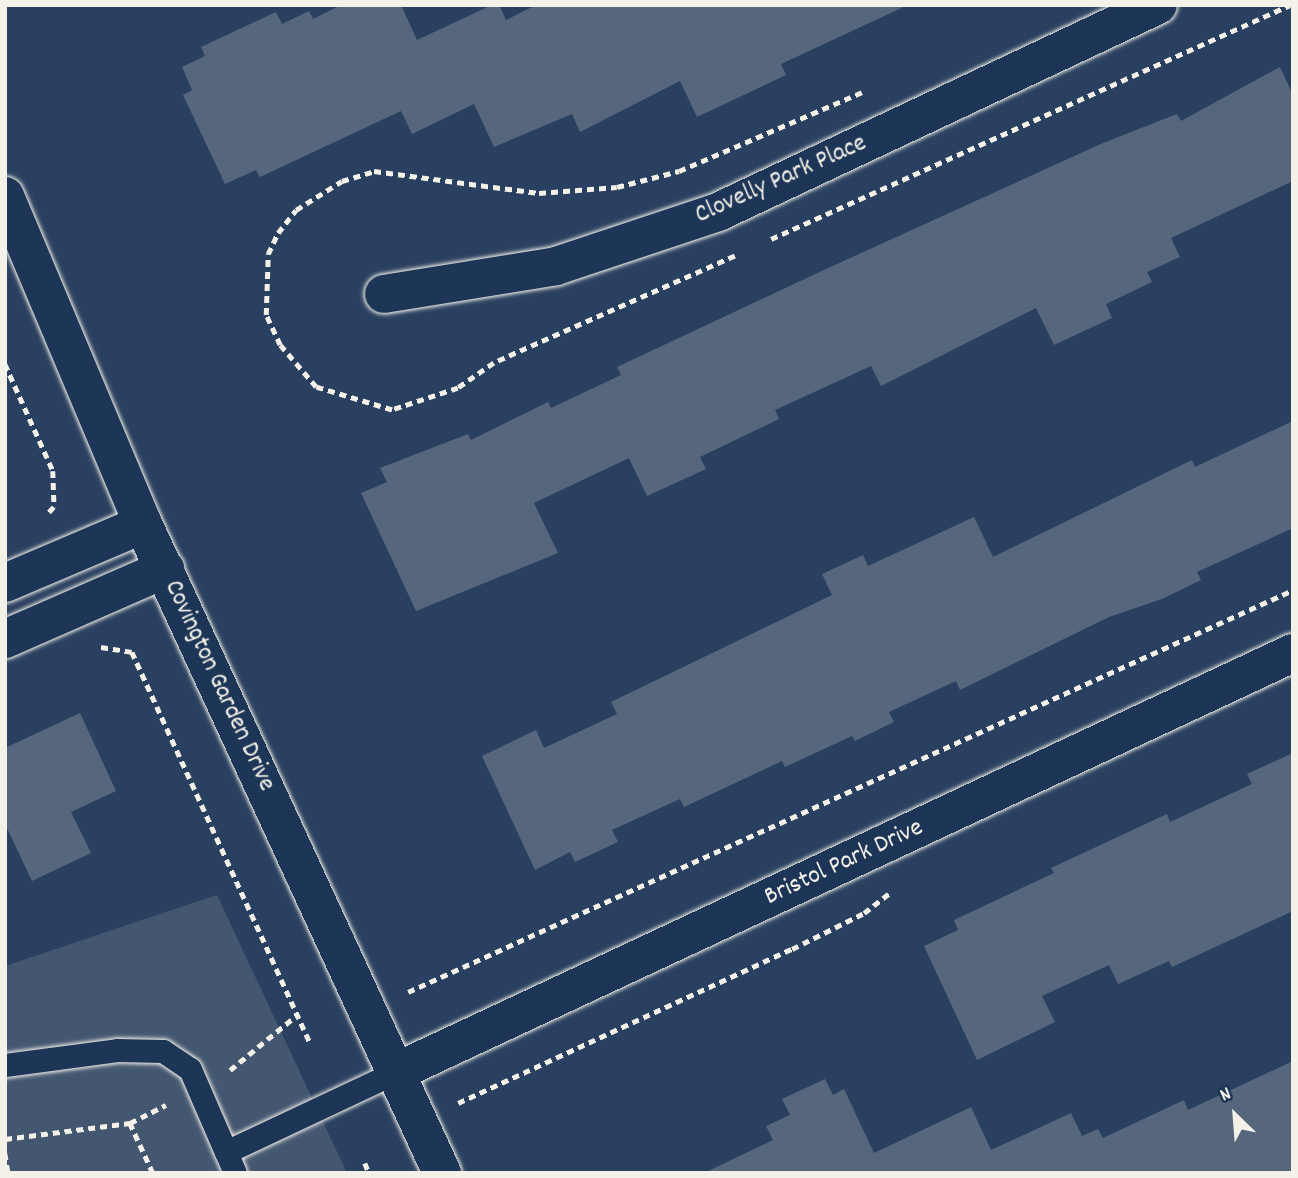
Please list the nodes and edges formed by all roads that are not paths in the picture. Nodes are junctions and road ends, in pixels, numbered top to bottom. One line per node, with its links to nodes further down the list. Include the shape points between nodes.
1 (1158, 5): 3 (street, Clovelly Park Place, via 718,212 556,267)
2 (5, 196): 4 (street, Covington Garden Drive)
3 (384, 294)
4 (144, 524): 5 (street, Covington Garden Drive); 6 (street)
5 (165, 569): 7 (street); 10 (street, Covington Garden Drive)
6 (5, 583)
7 (5, 639)
8 (1293, 653): 10 (street, Bristol Park Drive)
9 (5, 1065): 11 (lane, via 117,1050 163,1051 190,1069)
10 (396, 1072): 11 (lane); 12 (street, Covington Garden Drive)
11 (231, 1163)
12 (442, 1173)

